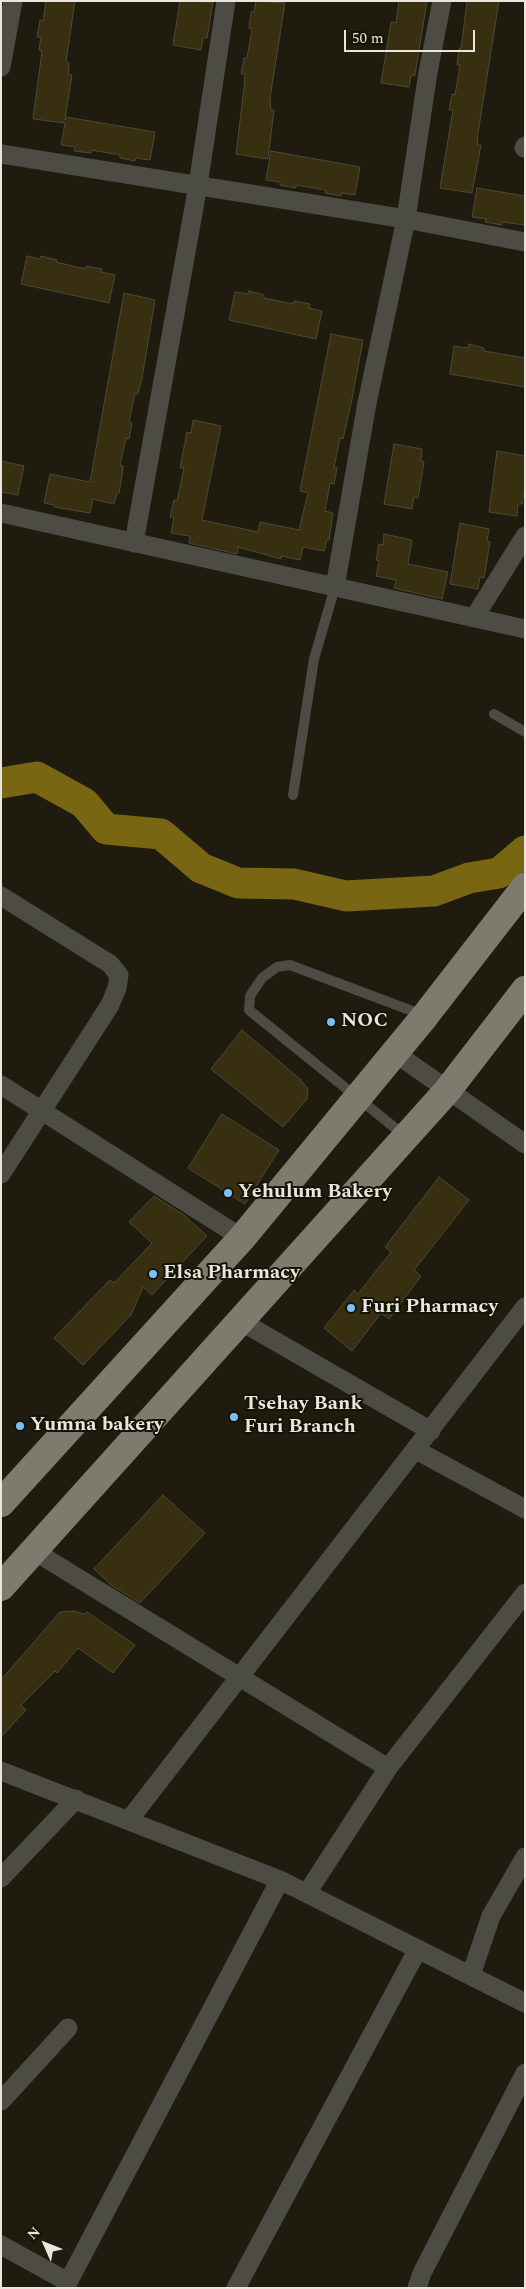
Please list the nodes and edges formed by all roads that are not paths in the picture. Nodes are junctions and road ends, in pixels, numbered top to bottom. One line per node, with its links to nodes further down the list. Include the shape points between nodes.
1 (13, 1): 4 (street)
2 (226, 1): 6 (street)
3 (442, 1): 7 (street)
4 (1, 67)
5 (1, 154): 6 (street)
6 (198, 185): 7 (street); 11 (street)
7 (406, 219): 8 (street); 12 (street, via 367,403)
8 (525, 242)
9 (1, 513): 11 (street)
10 (525, 536): 13 (street)
11 (134, 543): 12 (street)
12 (335, 587): 13 (street); 17 (lane, via 314,659)
13 (474, 618): 14 (street)
14 (525, 629)
15 (494, 714): 16 (lane)
16 (525, 732)
17 (293, 795)
18 (525, 887): 21 (main road)
19 (3, 900): 26 (street, via 110,964 119,975 110,1006)
20 (525, 990): 24 (main road)
21 (425, 1016): 22 (main road); 25 (lane, via 290,965 276,966 262,978 250,996 249,1010)
22 (395, 1053): 24 (street); 25 (main road)
23 (1, 1085): 26 (street)
24 (447, 1091): 27 (main road); 28 (street)
25 (357, 1099): 27 (lane); 30 (main road)
26 (43, 1110): 29 (street); 30 (street)
27 (405, 1137): 32 (main road)
28 (525, 1144)
29 (1, 1174)
30 (242, 1238): 35 (main road)
31 (525, 1307): 33 (street)
32 (242, 1322): 33 (street); 37 (main road)
33 (431, 1431): 34 (street)
34 (416, 1450): 36 (street); 40 (street)
35 (1, 1503)
36 (525, 1509)
37 (34, 1551): 38 (main road); 40 (street)
38 (1, 1587)
39 (525, 1593): 41 (street)
40 (240, 1678): 41 (street); 44 (street)
41 (388, 1768): 48 (street)
42 (1, 1771): 43 (street)
43 (76, 1799): 44 (street); 46 (street)
44 (129, 1820): 47 (street)
45 (525, 1856): 50 (street, via 491,1916)
46 (1, 1878)
47 (280, 1880): 48 (street); 56 (street)
48 (307, 1893): 49 (street)
49 (418, 1949): 50 (street); 57 (street)
50 (471, 1976): 51 (street)
51 (525, 2003)
52 (68, 2028): 54 (street)
53 (525, 2073): 58 (street)
54 (1, 2101)
55 (1, 2246): 56 (street)
56 (67, 2285)
57 (236, 2288)
58 (417, 2288)

